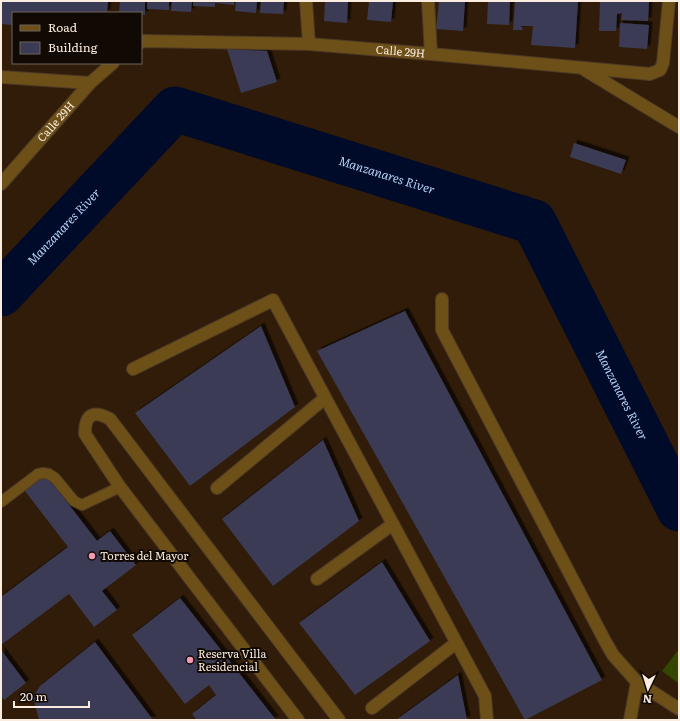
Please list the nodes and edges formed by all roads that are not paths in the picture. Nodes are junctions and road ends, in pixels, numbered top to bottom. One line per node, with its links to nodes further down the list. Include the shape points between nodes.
1 (306, 1): 5 (street)
2 (428, 1): 6 (street)
3 (669, 1): 8 (street, Calle 29H, via 663,63 660,70 650,74)
4 (142, 42): 5 (street, Calle 29H)
5 (309, 44): 6 (street, Calle 29H)
6 (431, 54): 8 (street, Calle 29H)
7 (113, 64): 10 (street, Calle 29H)
8 (582, 68): 11 (street)
9 (1, 78): 10 (street)
10 (90, 83): 12 (street, Calle 29H)
11 (678, 123)
12 (1, 184)
13 (442, 299): 22 (street, via 442,330 605,641)
14 (133, 369): 15 (street, via 273,300)
15 (325, 398): 17 (street); 19 (street)
16 (120, 487): 18 (lane, via 82,505 74,501 55,478 49,474 38,474); 25 (street); 26 (street, via 85,434 85,425 92,415 100,414 110,419)
17 (217, 488)
18 (1, 502)
19 (393, 524): 20 (street); 21 (street)
20 (318, 580)
21 (456, 644): 23 (street); 27 (street, via 484,696)
22 (637, 682): 24 (street); 28 (street)
23 (372, 708)
24 (679, 709)
25 (298, 720)
26 (339, 720)
27 (487, 720)
28 (630, 720)

